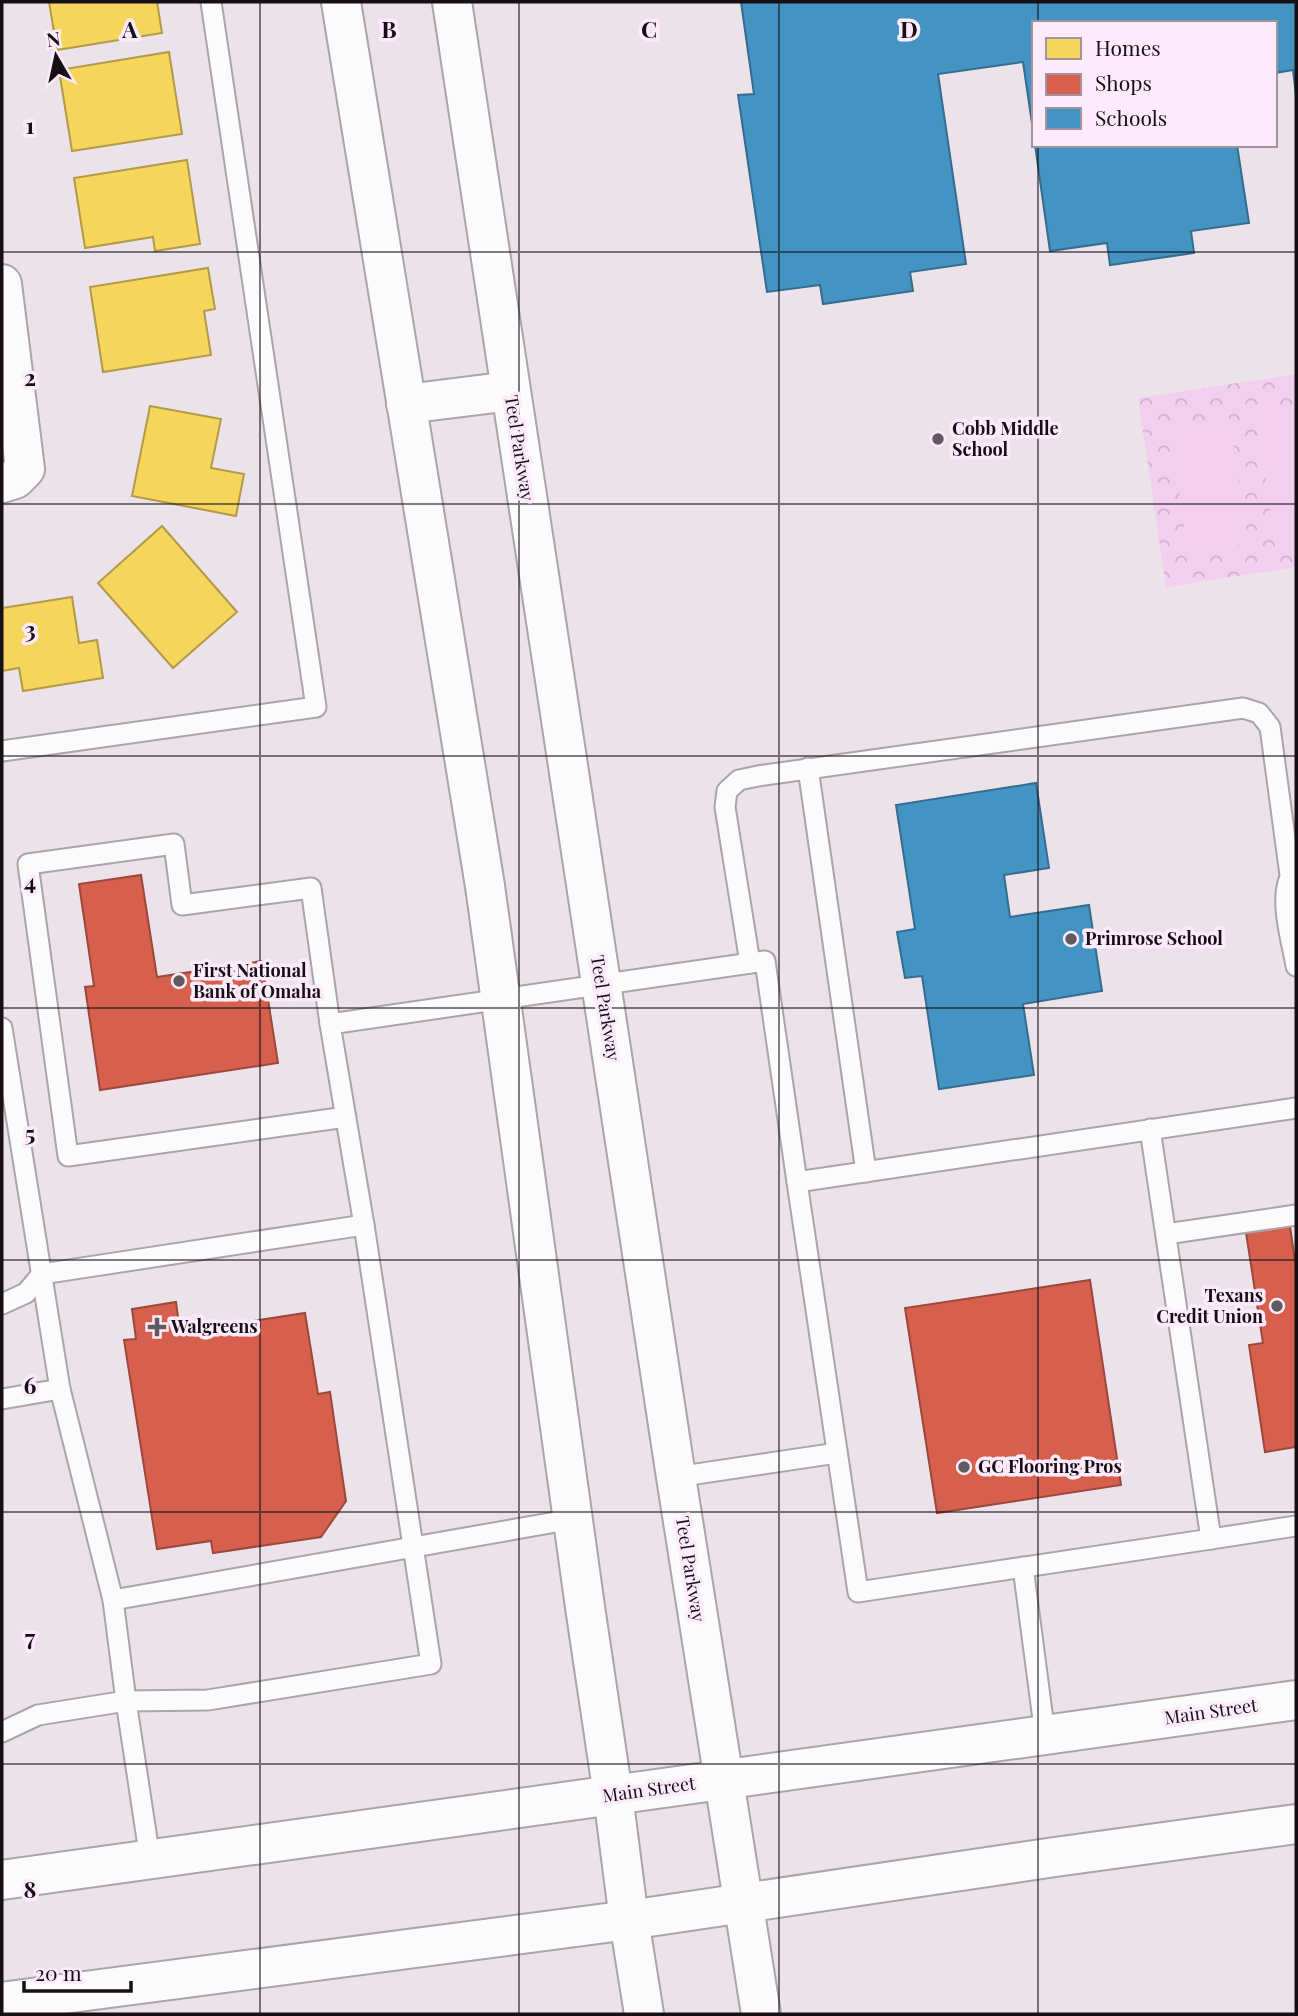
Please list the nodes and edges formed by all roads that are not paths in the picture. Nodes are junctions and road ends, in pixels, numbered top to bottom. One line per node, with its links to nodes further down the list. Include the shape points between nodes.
1 (211, 2): 8 (lane, via 316,707)
2 (341, 2): 6 (main road)
3 (452, 2): 5 (main road, Teel Parkway)
4 (2, 284): 7 (main road, via 25,469)
5 (510, 391): 6 (main road); 13 (main road, Teel Parkway)
6 (406, 404): 14 (main road)
7 (8, 481)
8 (2, 751)
9 (808, 768): 10 (lane, via 1243,708 1259,713 1270,727); 11 (lane, via 739,780 727,792 725,807); 20 (lane)
10 (1293, 872): 12 (lane, via 1285,900)
11 (750, 963): 13 (lane); 21 (lane, via 765,961)
12 (1296, 966)
13 (601, 986): 14 (lane); 30 (main road, Teel Parkway)
14 (501, 1000): 15 (lane); 31 (main road)
15 (330, 1024): 18 (lane); 18 (lane, via 311,888 182,905 174,844 28,864 68,1156)
16 (2, 1028): 25 (lane)
17 (1296, 1108): 19 (lane)
18 (346, 1117): 23 (lane)
19 (1150, 1129): 20 (lane); 24 (lane)
20 (866, 1172): 21 (lane)
21 (797, 1182): 29 (lane)
22 (1296, 1215): 24 (lane)
23 (364, 1225): 25 (lane); 34 (lane)
24 (1166, 1234): 33 (lane)
25 (43, 1274): 26 (lane, via 26,1293); 27 (lane)
26 (2, 1304)
27 (60, 1389): 28 (lane); 36 (lane)
28 (2, 1399)
29 (837, 1453): 30 (lane); 35 (lane, via 858,1592)
30 (676, 1478): 41 (main road, Teel Parkway)
31 (573, 1519): 34 (lane); 42 (main road)
32 (1296, 1526): 33 (lane)
33 (1211, 1539): 35 (lane)
34 (413, 1549): 36 (lane); 38 (lane, via 431,1664 208,1700)
35 (1023, 1567): 40 (lane)
36 (113, 1600): 38 (lane)
37 (1296, 1700): 40 (main road, Main Street)
38 (126, 1702): 39 (lane, via 38,1715); 44 (lane)
39 (2, 1732)
40 (1045, 1735): 41 (main road, Main Street)
41 (724, 1780): 42 (main road, Main Street); 46 (main road, Teel Parkway)
42 (613, 1795): 44 (main road, Main Street); 47 (main road)
43 (1296, 1824): 46 (main road)
44 (150, 1859): 45 (main road, Main Street)
45 (2, 1880)
46 (743, 1902): 47 (main road); 50 (main road, Teel Parkway)
47 (629, 1920): 48 (main road); 49 (main road)
48 (2, 2002)
49 (644, 2014)
50 (761, 2014)

